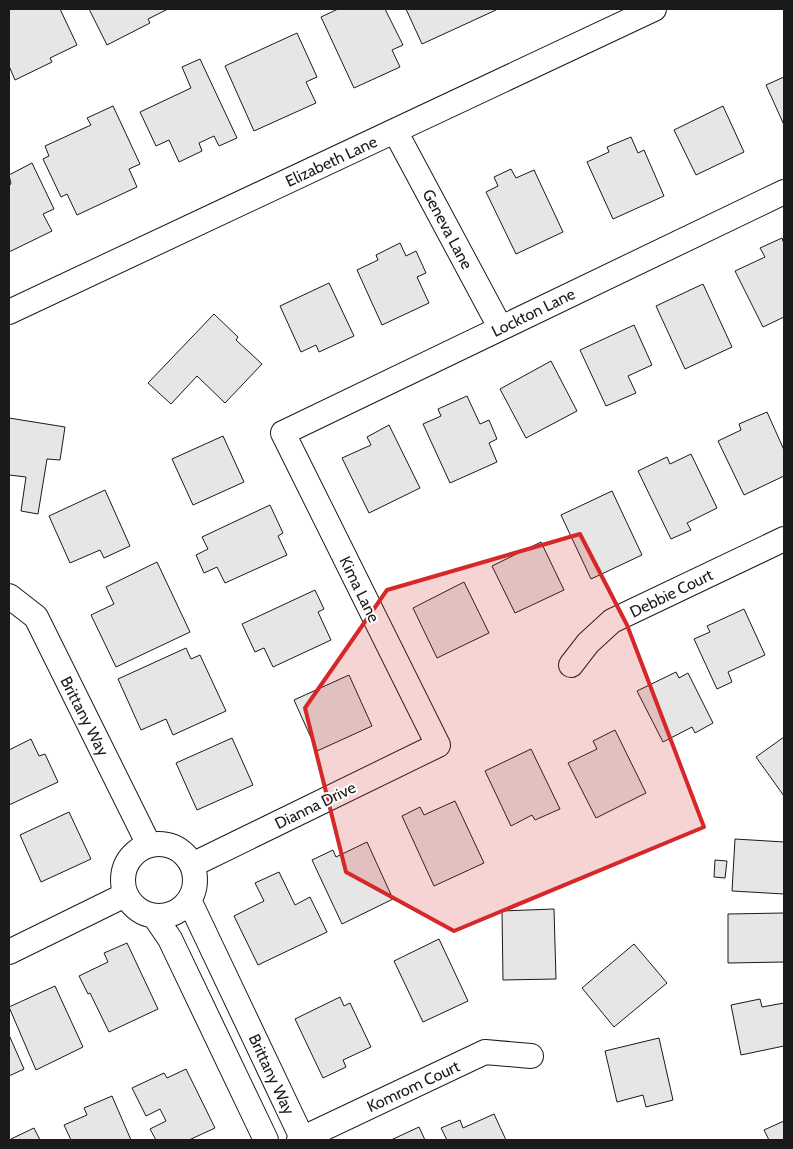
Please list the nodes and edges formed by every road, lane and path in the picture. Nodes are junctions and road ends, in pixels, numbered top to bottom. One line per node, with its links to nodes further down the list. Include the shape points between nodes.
1 (654, 9): 2 (street, Elizabeth Lane)
2 (395, 131): 4 (street, Elizabeth Lane); 5 (street, Geneva Lane)
3 (784, 192): 5 (street, Lockton Lane)
4 (9, 312)
5 (500, 327): 6 (street, Lockton Lane)
6 (283, 433): 10 (street, Kima Lane)
7 (784, 539): 9 (street, Debbie Court, via 612,621)
8 (9, 596): 11 (street, Brittany Way, via 36,617)
9 (570, 665)
10 (438, 745): 12 (street, Dianna Drive)
11 (149, 845): 12 (street, via 174,847 185,854); 13 (street, via 133,854 123,870)
12 (192, 865): 14 (street, via 194,890)
13 (125, 895): 15 (street, via 132,906); 16 (street)
14 (189, 900): 15 (street, via 168,916); 19 (street, Brittany Way)
15 (155, 917): 18 (street, Brittany Way, via 170,939)
16 (9, 952)
17 (531, 1056): 19 (street, Komrom Court, via 485,1052)
18 (266, 1140)
19 (301, 1140)

